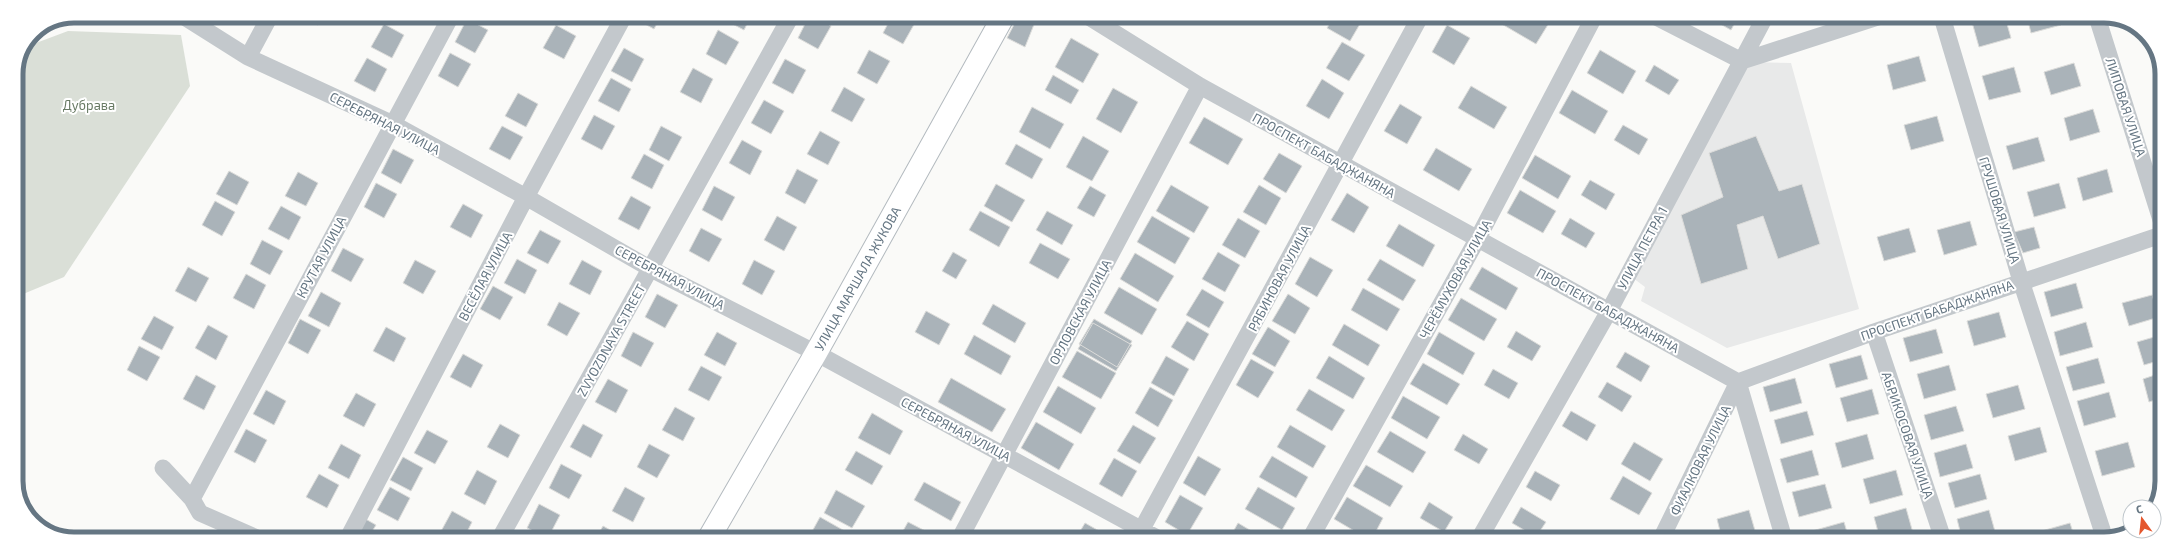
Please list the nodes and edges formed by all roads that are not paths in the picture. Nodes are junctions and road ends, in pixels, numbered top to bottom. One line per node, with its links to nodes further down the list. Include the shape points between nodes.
1 (194, 23): 15 (street, СЕРЕБРЯНАЯ УЛИЦА)
2 (266, 23): 15 (street)
3 (447, 23): 18 (street, КРУТАЯ УЛИЦА)
4 (620, 23): 20 (street, ВЕСЁЛАЯ УЛИЦА)
5 (787, 23): 24 (street, ZVYOZDNAYA STREET)
6 (999, 23): 28 (main road, УЛИЦА МАРШАЛА ЖУКОВА)
7 (1099, 23): 17 (street, ПРОСПЕКТ БАБАДЖАНЯНА)
8 (1417, 23): 19 (street, РЯБИНОВАЯ УЛИЦА)
9 (1591, 23): 23 (street, ЧЕРЁМУХОВАЯ УЛИЦА)
10 (1668, 23): 16 (street)
11 (1762, 23): 16 (street, УЛИЦА ПЕТРА 1)
12 (1859, 23): 16 (street)
13 (1944, 23): 25 (street, ГРУШОВАЯ УЛИЦА)
14 (2099, 23): 21 (street, ЛИПОВАЯ УЛИЦА)
15 (248, 56): 18 (street, СЕРЕБРЯНАЯ УЛИЦА)
16 (1742, 61): 26 (street, УЛИЦА ПЕТРА 1)
17 (1200, 86): 19 (street, ПРОСПЕКТ БАБАДЖАНЯНА); 30 (street, ОРЛОВСКАЯ УЛИЦА)
18 (393, 124): 20 (street, СЕРЕБРЯНАЯ УЛИЦА); 32 (street, КРУТАЯ УЛИЦА)
19 (1340, 165): 23 (street, ПРОСПЕКТ БАБАДЖАНЯНА); 39 (street, РЯБИНОВАЯ УЛИЦА)
20 (526, 197): 24 (street, СЕРЕБРЯНАЯ УЛИЦА); 34 (street, ВЕСЁЛАЯ УЛИЦА)
21 (2155, 198)
22 (2155, 237): 25 (street, ПРОСПЕКТ БАБАДЖАНЯНА)
23 (1478, 238): 26 (street, ПРОСПЕКТ БАБАДЖАНЯНА); 40 (street, ЧЕРЁМУХОВАЯ УЛИЦА)
24 (651, 269): 28 (street, СЕРЕБРЯНАЯ УЛИЦА); 35 (street, ZVYOZDNAYA STREET)
25 (2021, 281): 27 (street, ПРОСПЕКТ БАБАДЖАНЯНА); 45 (street, ГРУШОВАЯ УЛИЦА)
26 (1609, 311): 29 (street, ПРОСПЕКТ БАБАДЖАНЯНА); 41 (street, УЛИЦА ПЕТРА 1)
27 (1874, 332): 29 (street, ПРОСПЕКТ БАБАДЖАНЯНА); 44 (street, АБРИКОСОВАЯ УЛИЦА)
28 (816, 353): 30 (street, СЕРЕБРЯНАЯ УЛИЦА); 36 (main road, УЛИЦА МАРШАЛА ЖУКОВА)
29 (1738, 382): 42 (street, ФИАЛКОВАЯ УЛИЦА); 43 (street)
30 (1004, 455): 37 (street, ОРЛОВСКАЯ УЛИЦА); 38 (street, СЕРЕБРЯНАЯ УЛИЦА)
31 (163, 468): 32 (street)
32 (192, 499): 33 (street, via 200,513)
33 (243, 532)
34 (351, 532)
35 (503, 532)
36 (712, 532)
37 (963, 532)
38 (1137, 532)
39 (1141, 532)
40 (1313, 532)
41 (1483, 532)
42 (1664, 532)
43 (1782, 532)
44 (1941, 532)
45 (2103, 532)

